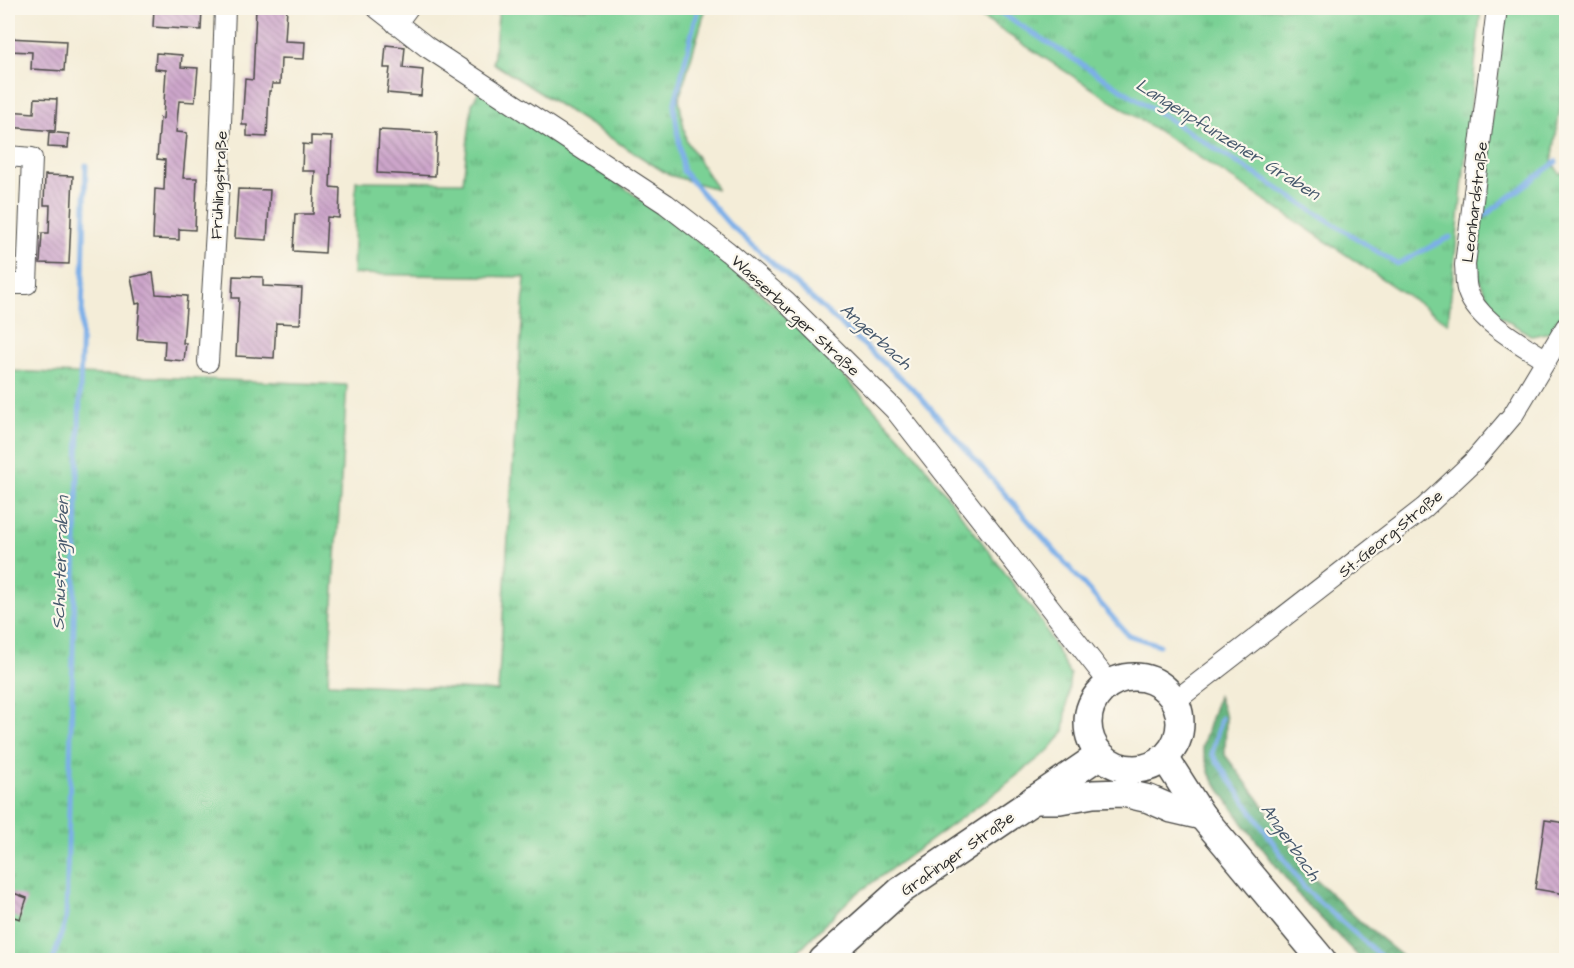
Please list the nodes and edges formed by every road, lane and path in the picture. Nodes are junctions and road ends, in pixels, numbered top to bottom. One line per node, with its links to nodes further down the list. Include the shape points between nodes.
1 (225, 8): 10 (street, Frühlingstraße)
2 (377, 8): 5 (street, Wasserburger Straße)
3 (408, 8): 5 (street)
4 (1497, 8): 9 (street, Leonhardstraße, via 1465,265 1467,289 1476,308 1491,323)
5 (396, 24): 11 (street, Wasserburger Straße, via 666,204 786,302 895,410)
6 (8, 156): 7 (street, via 32,158 27,284)
7 (8, 284)
8 (1566, 327): 9 (street, St.-Georg-Straße)
9 (1546, 360): 12 (street, St.-Georg-Straße, via 1514,415 1473,462 1424,508)
10 (208, 362)
11 (1110, 684): 12 (main road, via 1139,677 1165,689); 13 (main road, via 1100,692 1088,717 1092,743)
12 (1174, 701): 14 (main road, via 1179,731)
13 (1100, 755): 14 (main road, via 1118,766 1139,770); 15 (main road, Grafinger Straße)
14 (1165, 758): 16 (main road)
15 (1033, 800): 16 (main road, via 1123,793); 17 (main road, Grafinger Straße, via 900,891)
16 (1202, 816): 18 (main road)
17 (823, 960)
18 (1322, 960)

